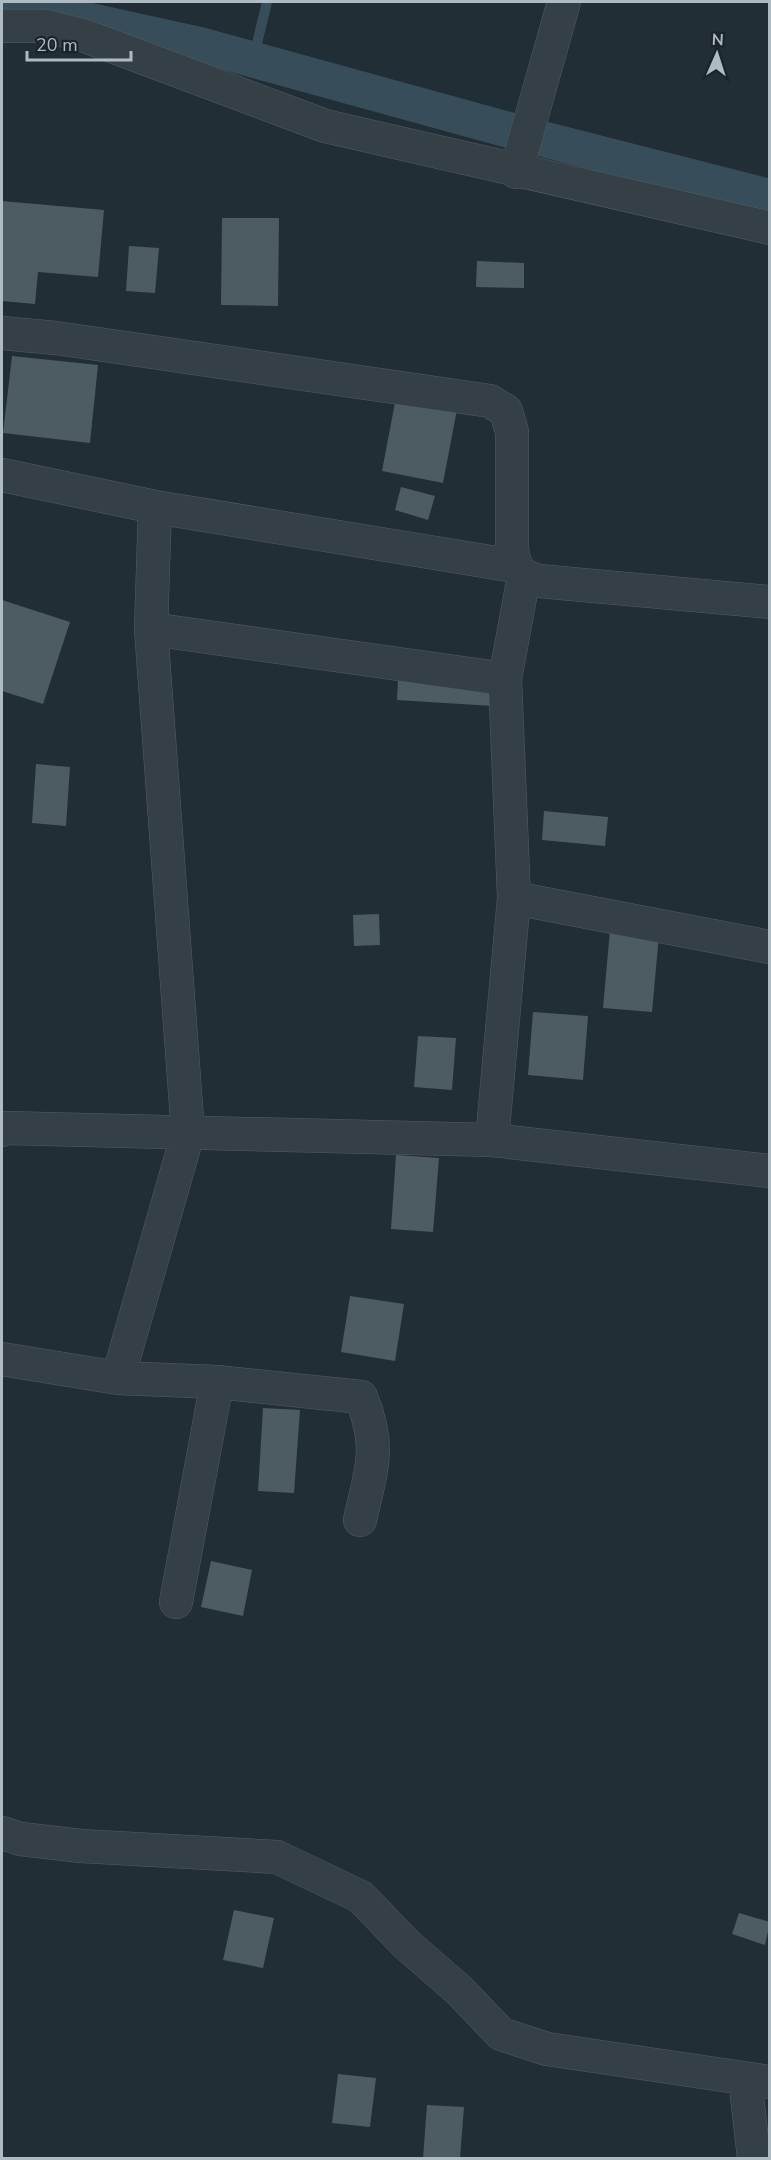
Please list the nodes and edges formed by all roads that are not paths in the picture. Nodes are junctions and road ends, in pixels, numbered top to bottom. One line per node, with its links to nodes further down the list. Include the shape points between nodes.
1 (564, 2): 3 (street)
2 (2, 26): 3 (street, via 45,26 85,36 325,126)
3 (516, 172): 4 (street)
4 (770, 228)
5 (2, 333): 8 (street, via 490,401 506,411 512,432)
6 (2, 476): 7 (street)
7 (155, 507): 8 (street); 10 (street)
8 (519, 571): 9 (street, via 539,581); 11 (street)
9 (770, 602)
10 (151, 629): 11 (street); 15 (street)
11 (505, 680): 12 (street)
12 (514, 898): 13 (street); 16 (street)
13 (770, 946)
14 (2, 1130): 15 (street)
15 (188, 1133): 16 (street); 19 (street)
16 (492, 1140): 17 (street)
17 (770, 1171)
18 (2, 1359): 19 (street)
19 (118, 1378): 20 (street)
20 (217, 1382): 21 (street, via 361,1397 372,1424 374,1456); 22 (street)
21 (360, 1520)
22 (176, 1602)
23 (2, 1833): 24 (street, via 81,1846 277,1857 361,1897 501,2034 547,2049)
24 (757, 2081): 25 (street)
25 (754, 2158)

